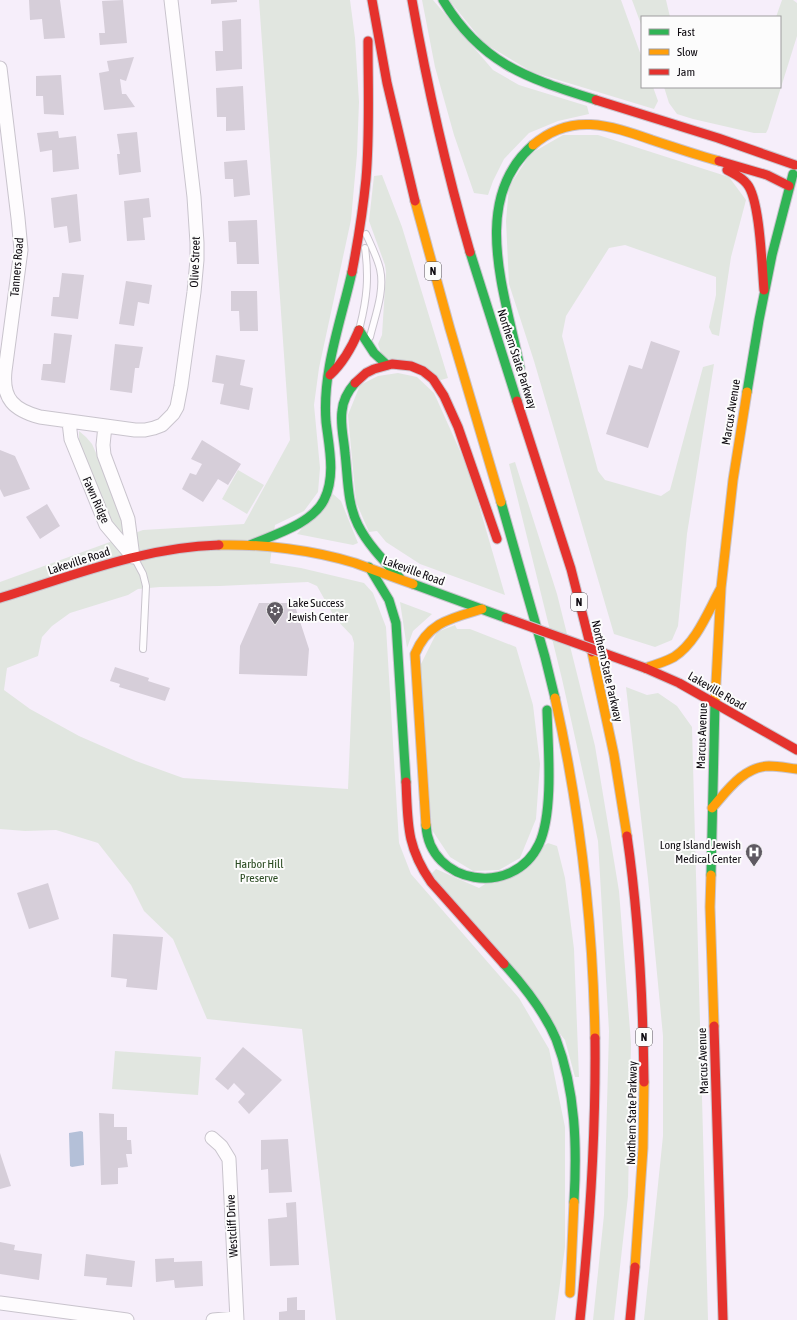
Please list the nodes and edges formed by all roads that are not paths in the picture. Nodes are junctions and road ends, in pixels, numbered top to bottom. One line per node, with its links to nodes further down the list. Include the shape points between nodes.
1 (171, 0): 17 (street, Olive Street, via 197,243 196,276 182,386 173,414 162,425 135,430)
2 (368, 0): 10 (main road, via 368,142)
3 (372, 0): 27 (main road, N, via 394,124 414,202)
4 (412, 0): 18 (main road, Northern State Parkway / N, via 430,101 453,192)
5 (443, 0): 8 (main road, via 468,36 491,56 519,72 614,106 687,127)
6 (0, 68): 16 (street, Tanners Road, via 21,250 5,388 12,402 25,413)
7 (699, 156): 9 (main road, via 768,176); 11 (main road, via 740,176 751,188 756,207); 18 (main road, via 610,127 587,124 548,134 526,150 505,181 499,199 496,232 498,258)
8 (796, 164): 9 (main road, Marcus Avenue)
9 (793, 188): 11 (main road, Marcus Avenue)
10 (361, 221): 12 (lane, via 368,275 366,300); 13 (lane, via 380,269 381,279 379,300); 15 (main road)
11 (764, 290): 25 (main road, Marcus Avenue, via 733,480)
12 (358, 330): 13 (main road); 15 (main road, via 352,348)
13 (368, 345): 14 (main road, via 375,356)
14 (387, 365): 20 (main road, via 419,369 438,385 463,439 494,534); 24 (main road, via 364,375 351,388 344,402 342,417 348,487 354,517 366,537)
15 (329, 376): 19 (main road, via 325,407 330,478 326,497 318,510 306,519)
16 (69, 422): 17 (street, Olive Street); 21 (street, Fawn Ridge, via 70,439 106,525)
17 (105, 426): 21 (street, Fawn Ridge, via 104,456 128,519)
18 (534, 450): 43 (main road, Northern State Parkway / N, via 573,578 604,704 631,866 641,964 645,1069 640,1220)
19 (250, 544): 21 (main road, Lakeville Road, via 193,546); 23 (main road, Lakeville Road, via 310,552)
20 (502, 548)
21 (133, 556): 26 (main road, Lakeville Road); 29 (lane, via 143,574 146,586)
22 (509, 562): 27 (main road)
23 (369, 567): 24 (main road, Lakeville Road); 38 (main road, via 389,599 396,622 409,828 414,855 431,882 538,1006 560,1048 573,1108 575,1143)
24 (400, 578): 28 (main road, Lakeville Road)
25 (721, 588): 31 (main road, via 693,637 683,649 664,662); 32 (main road, Marcus Avenue)
26 (0, 598)
27 (531, 604): 30 (main road, N)
28 (482, 609): 30 (main road, via 431,629 421,640 415,654 426,831 430,845 440,860 457,872 472,877 489,878 511,873 530,859 541,839 547,818 549,780); 31 (main road, Lakeville Road, bridge)
29 (143, 649)
30 (545, 657): 42 (main road, N, via 562,732 580,834 595,1023 594,1146 588,1250)
31 (645, 668): 32 (main road, Lakeville Road)
32 (715, 704): 33 (main road, Lakeville Road); 35 (main road, Marcus Avenue)
33 (797, 750)
34 (797, 769): 35 (main road, via 764,766 751,771 733,785)
35 (712, 808): 44 (main road, Marcus Avenue, via 710,907)
36 (212, 1138): 39 (street, Westcliff Drive, via 229,1159)
37 (0, 1303): 40 (street)
38 (569, 1305)
39 (236, 1319): 41 (street)
40 (127, 1320)
41 (213, 1320)
42 (580, 1320)
43 (630, 1320)
44 (723, 1320)

